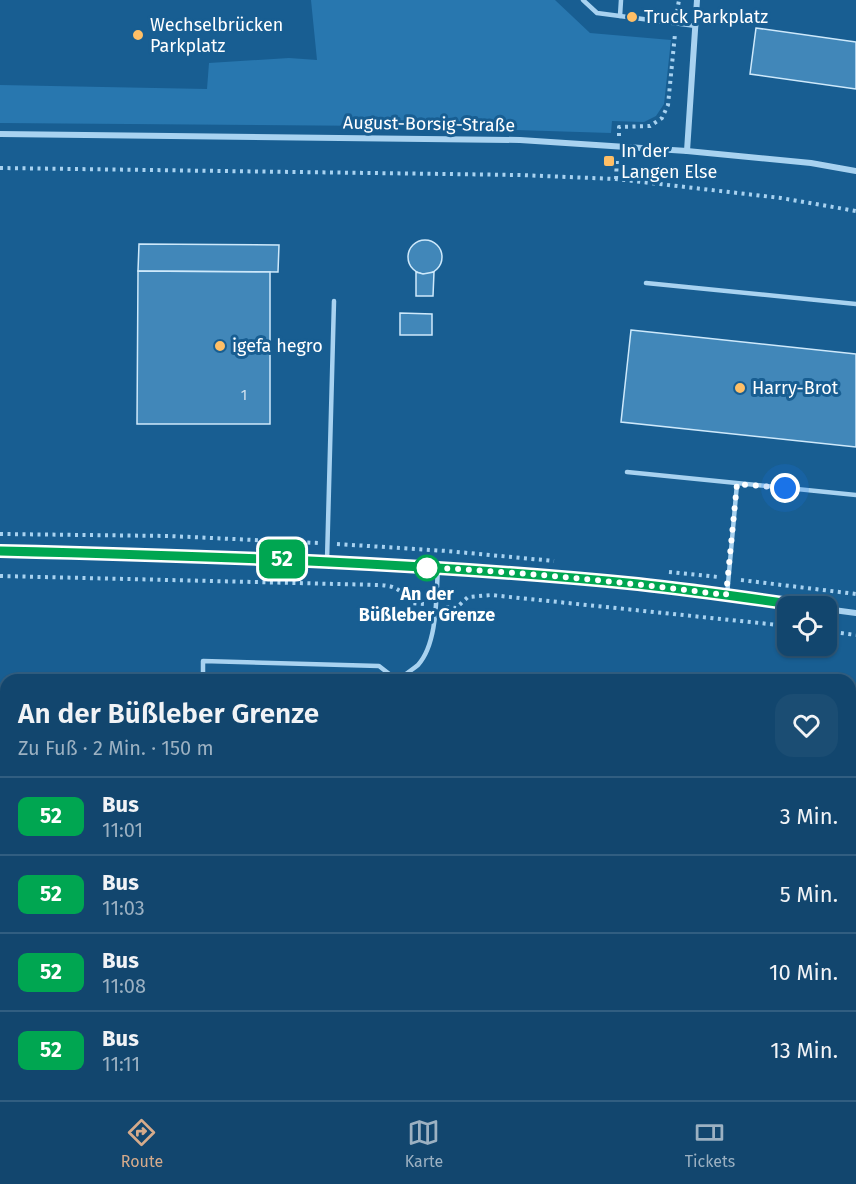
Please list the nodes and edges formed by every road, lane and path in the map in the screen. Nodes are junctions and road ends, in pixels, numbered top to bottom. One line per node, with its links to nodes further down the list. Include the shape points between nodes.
1 (583, 0): 5 (lane, via 597,13)
2 (621, 0): 5 (lane)
3 (679, 0): 6 (path)
4 (698, 0): 7 (street)
5 (621, 16): 6 (lane)
6 (676, 24): 7 (lane); 9 (path, via 668,105 662,118 650,126 619,127)
7 (696, 26): 10 (street)
8 (0, 134): 9 (street, August-Borsig-Straße, via 520,140)
9 (618, 146): 10 (street, August-Borsig-Straße); 13 (path)
10 (687, 151): 12 (street, August-Borsig-Straße)
11 (0, 168): 13 (path)
12 (856, 171)
13 (616, 178): 14 (path)
14 (856, 211)
15 (646, 283): 17 (lane)
16 (334, 301): 22 (lane)
17 (856, 304)
18 (627, 472): 19 (lane)
19 (737, 484): 20 (lane); 25 (lane)
20 (856, 495)
21 (0, 551): 22 (street)
22 (327, 561): 23 (street)
23 (438, 568): 25 (street); 27 (lane)
24 (0, 576): 27 (path, via 389,586 402,591 411,603)
25 (726, 595): 26 (street)
26 (777, 602)
27 (435, 605): 30 (path, via 456,608 468,597 491,595); 35 (lane, via 427,650)
28 (837, 610): 29 (street)
29 (856, 613)
30 (777, 625)
31 (837, 632): 32 (path)
32 (856, 635)
33 (203, 674): 34 (lane, via 203,661 379,666)
34 (390, 674)
35 (406, 674)

